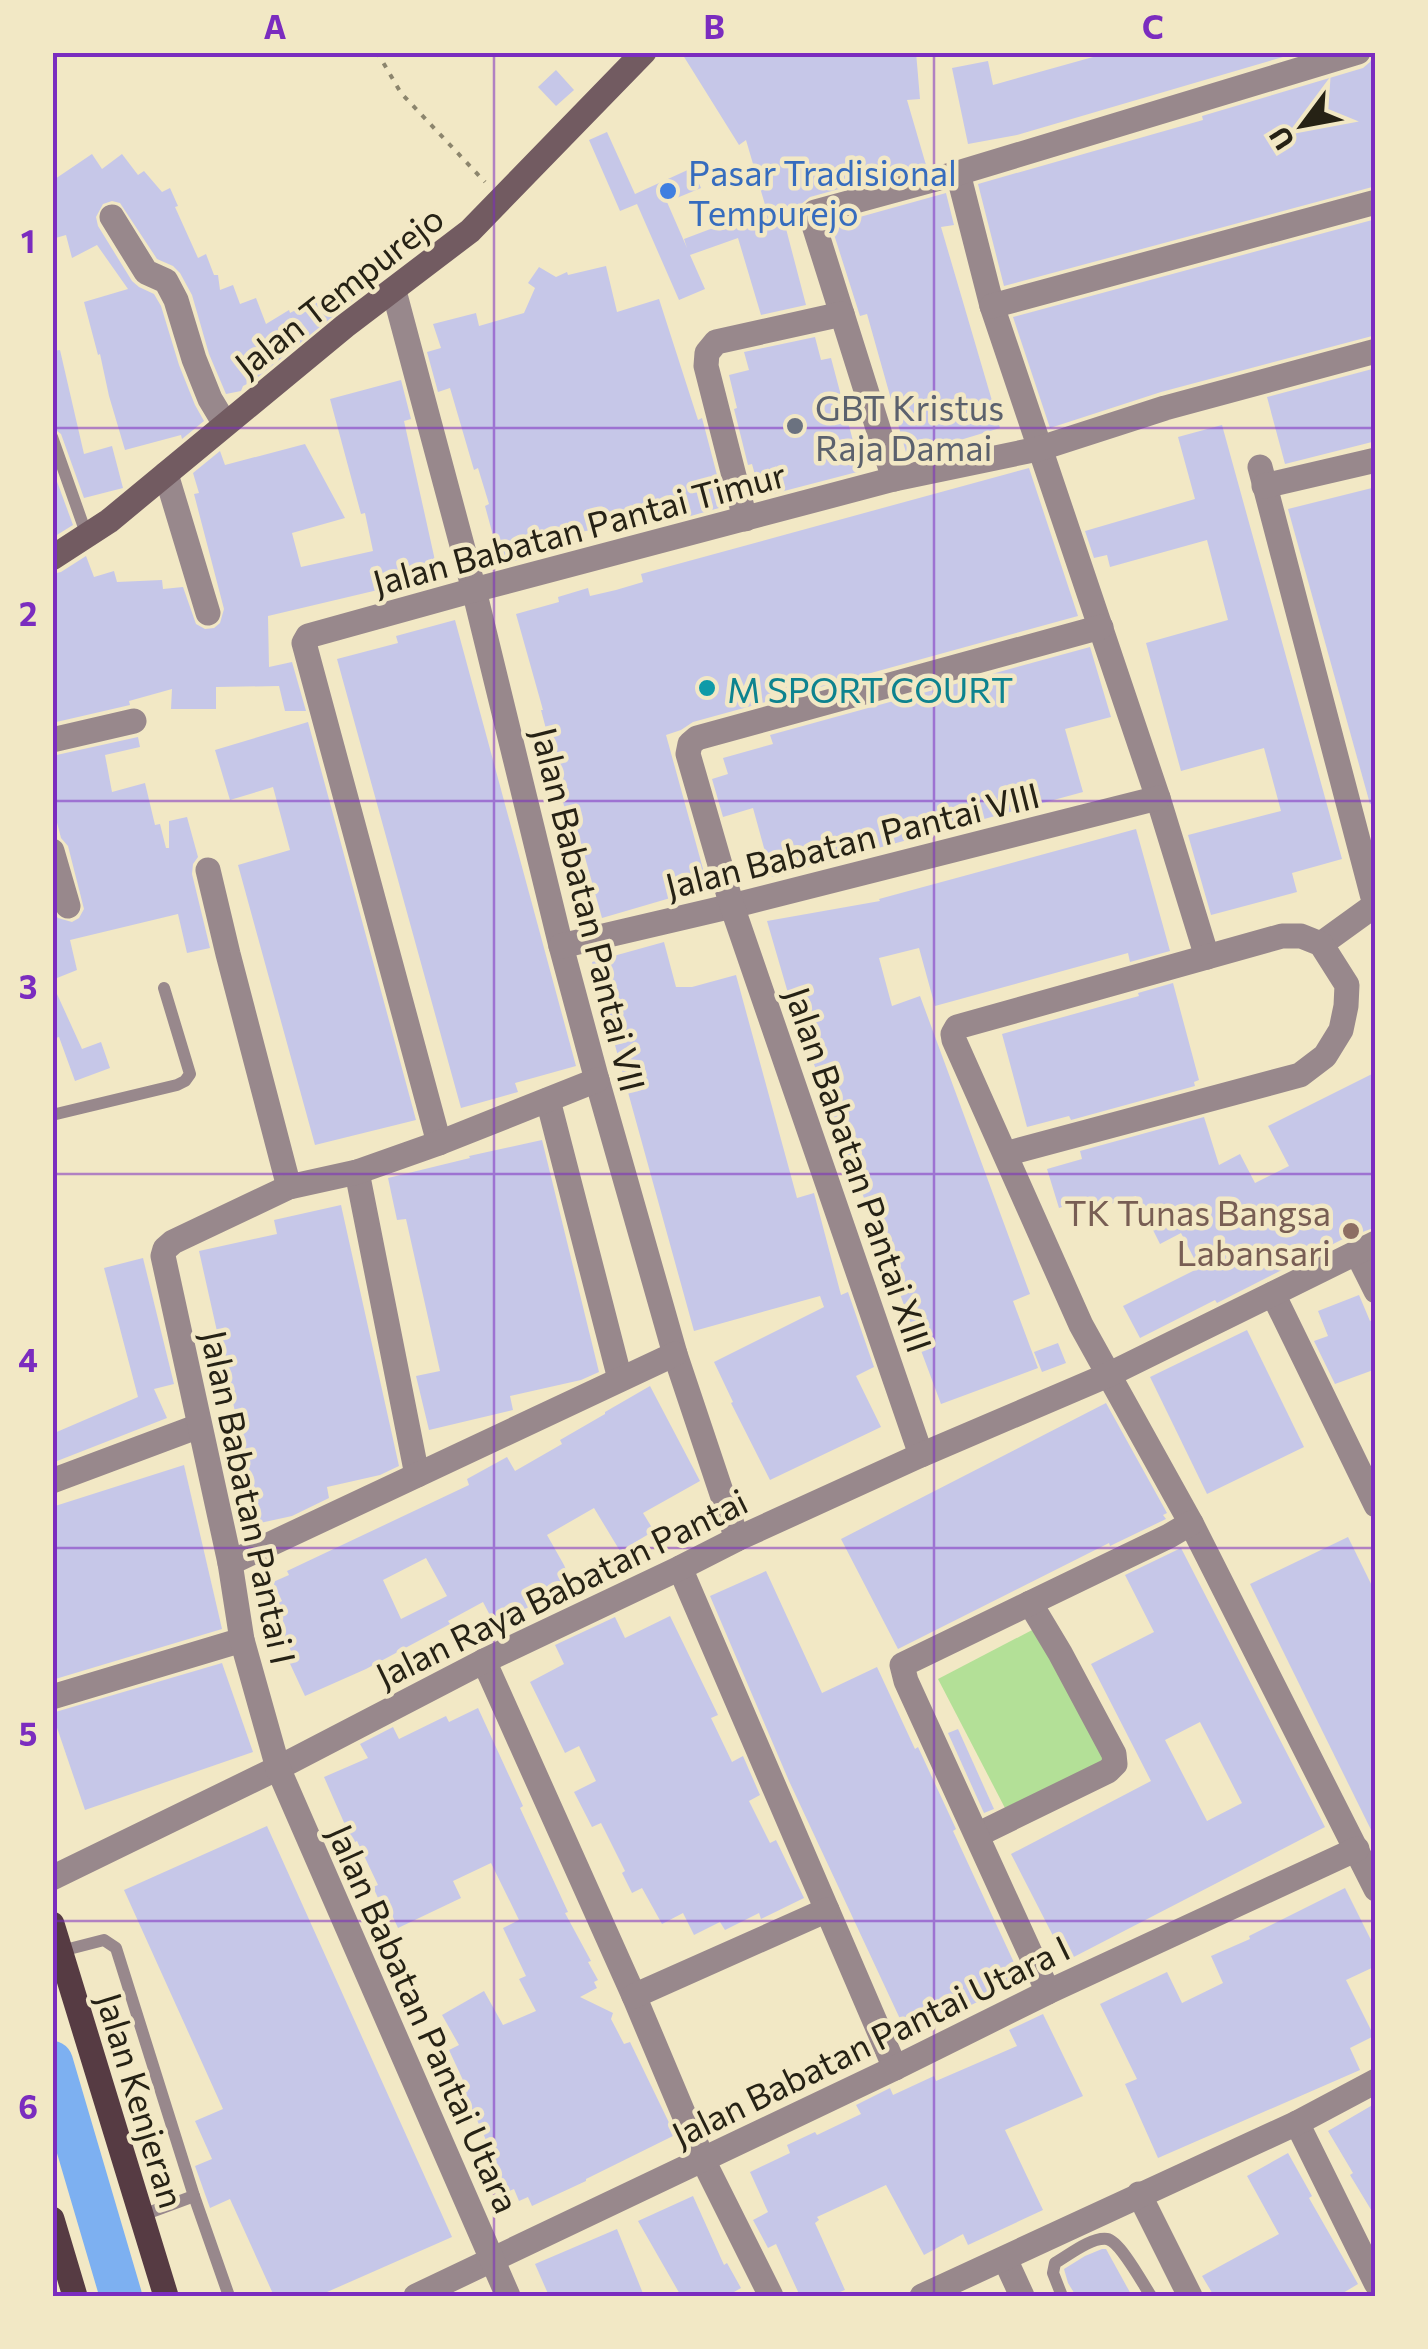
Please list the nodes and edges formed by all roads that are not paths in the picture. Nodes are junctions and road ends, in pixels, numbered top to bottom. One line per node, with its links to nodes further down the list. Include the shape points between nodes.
1 (644, 52): 6 (main road, Jalan Tempurejo, via 470,231)
2 (1358, 52): 3 (street)
3 (958, 172): 7 (street); 8 (street, via 815,212)
4 (1376, 202): 7 (street)
5 (112, 217): 10 (street, via 146,272 166,281)
6 (394, 291): 10 (main road, Jalan Tempurejo); 19 (street, Jalan Babatan Pantai VII)
7 (992, 306): 12 (street)
8 (842, 314): 15 (street); 16 (street, via 716,342 707,353)
9 (1376, 350): 12 (street, Jalan Babatan Pantai Timur)
10 (225, 424): 14 (main road, Jalan Tempurejo)
11 (52, 437): 17 (lane)
12 (1038, 449): 15 (street, Jalan Babatan Pantai Timur); 21 (street)
13 (1376, 460): 27 (street, via 1262,477)
14 (166, 474): 17 (main road, Jalan Tempurejo); 20 (street)
15 (894, 479): 16 (street, Jalan Babatan Pantai Timur)
16 (746, 519): 19 (street, Jalan Babatan Pantai Timur)
17 (86, 536): 18 (main road, Jalan Tempurejo)
18 (52, 558)
19 (474, 590): 31 (street, Jalan Babatan Pantai VII); 37 (street, Jalan Babatan Pantai Timur, via 308,636 304,643)
20 (208, 613)
21 (1100, 627): 24 (street); 29 (street, Jalan Babatan Pantai XIII, via 697,738 688,754)
22 (134, 721): 23 (street)
23 (52, 740)
24 (1158, 798): 29 (street, Jalan Babatan Pantai VIII); 32 (street)
25 (52, 851): 28 (street)
26 (208, 870): 40 (street)
27 (1376, 905): 30 (street)
28 (68, 906)
29 (732, 906): 31 (street, Jalan Babatan Pantai VIII); 48 (street, Jalan Babatan Pantai XIII)
30 (1320, 944): 32 (street, via 1282,936); 38 (street, via 1347,984 1346,1006 1325,1056 1300,1075)
31 (561, 946): 34 (street, Jalan Babatan Pantai VII)
32 (1208, 958): 38 (street, via 957,1027 954,1040)
33 (164, 988): 36 (lane, via 190,1074 186,1081)
34 (597, 1080): 35 (street); 44 (street, Jalan Babatan Pantai VII)
35 (548, 1100): 37 (street); 46 (street)
36 (52, 1115)
37 (439, 1143): 39 (street)
38 (1006, 1154): 45 (street)
39 (357, 1172): 40 (street); 49 (street)
40 (290, 1187): 47 (street, Jalan Babatan Pantai I, via 165,1249)
41 (1366, 1248): 42 (street); 43 (street, Jalan Raya Babatan Pantai)
42 (1376, 1291)
43 (1274, 1294): 45 (street, Jalan Raya Babatan Pantai); 51 (street)
44 (675, 1354): 46 (street); 53 (street, Jalan Babatan Pantai VII)
45 (1108, 1375): 48 (street, Jalan Raya Babatan Pantai); 52 (street)
46 (620, 1379): 49 (street)
47 (199, 1426): 50 (street); 54 (street, Jalan Babatan Pantai I)
48 (920, 1455): 53 (street, Jalan Raya Babatan Pantai)
49 (417, 1474): 54 (street)
50 (52, 1481)
51 (1376, 1504)
52 (1191, 1523): 56 (street); 62 (street)
53 (737, 1539): 55 (street, Jalan Raya Babatan Pantai)
54 (230, 1563): 57 (street, Jalan Babatan Pantai I)
55 (680, 1568): 58 (street, Jalan Raya Babatan Pantai); 65 (street)
56 (1030, 1602): 61 (street, via 902,1669); 61 (street, via 1115,1764)
57 (242, 1640): 59 (street); 60 (street, Jalan Babatan Pantai I)
58 (484, 1661): 60 (street, Jalan Raya Babatan Pantai); 69 (street)
59 (52, 1697)
60 (278, 1768): 63 (street, Jalan Raya Babatan Pantai); 79 (street, Jalan Babatan Pantai Utara)
61 (977, 1835): 68 (street)
62 (1357, 1849): 64 (street); 68 (street, Jalan Babatan Pantai Utara I)
63 (52, 1878)
64 (1376, 1889)
65 (828, 1910): 69 (street); 70 (street)
66 (52, 1924): 67 (main road, Jalan Kenjeran)
67 (61, 1952): 75 (lane, via 104,1940 116,1948); 76 (main road, Jalan Kenjeran)
68 (1048, 1992): 70 (street, Jalan Babatan Pantai Utara I)
69 (634, 1996): 73 (street)
70 (896, 2068): 73 (street, Jalan Babatan Pantai Utara I)
71 (1376, 2081): 72 (street)
72 (1297, 2123): 74 (street); 80 (street)
73 (703, 2160): 79 (street, Jalan Babatan Pantai Utara I); 86 (street)
74 (1140, 2194): 78 (street); 91 (street)
75 (194, 2196): 76 (lane); 83 (lane)
76 (140, 2216): 82 (main road, Jalan Kenjeran)
77 (54, 2228): 81 (main road)
78 (1004, 2259): 87 (street); 88 (street)
79 (492, 2260): 84 (street, Jalan Babatan Pantai Utara I); 85 (street, Jalan Babatan Pantai Utara)
80 (1376, 2283)
81 (75, 2296)
82 (166, 2296)
83 (229, 2296)
84 (416, 2296)
85 (508, 2296)
86 (771, 2296)
87 (922, 2296)
88 (1022, 2296)
89 (1062, 2296): 90 (lane, via 1052,2274 1055,2263 1104,2238 1116,2243)
90 (1151, 2296)
91 (1190, 2296)

